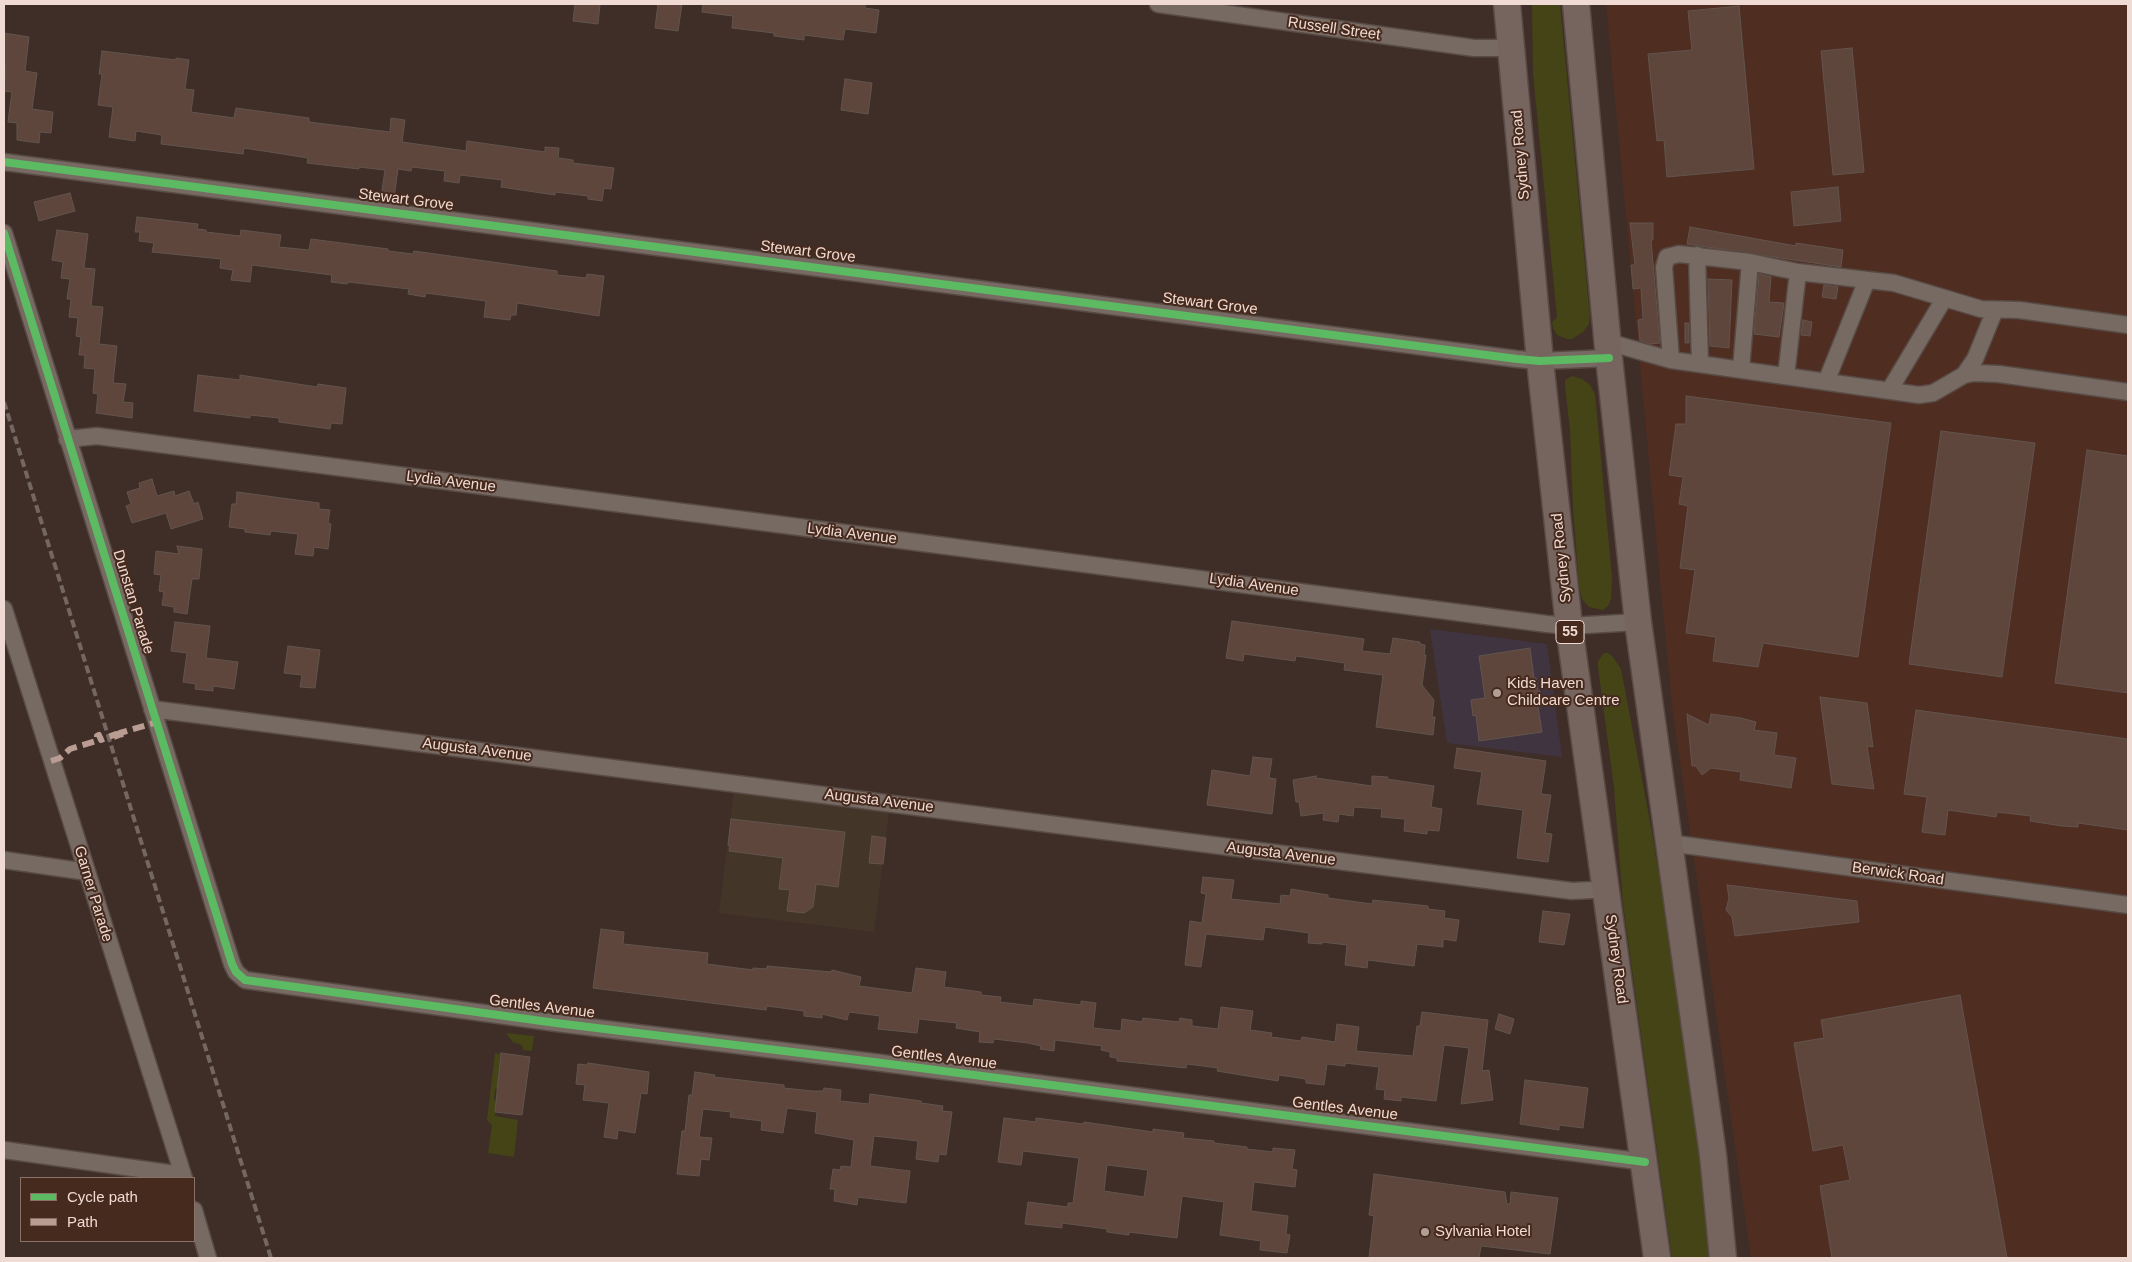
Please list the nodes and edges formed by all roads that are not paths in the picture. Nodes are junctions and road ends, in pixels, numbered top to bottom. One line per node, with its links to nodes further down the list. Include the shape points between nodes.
1 (1158, 4): 4 (street, Russell Street)
2 (1507, 4): 5 (highway, Sydney Road / 55)
3 (1576, 4): 15 (highway)
4 (1189, 6): 5 (street, Russell Street, via 1474,48)
5 (1511, 48): 17 (highway, Sydney Road / 55)
6 (4, 162): 17 (street, Stewart Grove)
7 (4, 233): 25 (street, Dunstan Parade)
8 (1697, 255): 9 (street); 16 (street, via 1673,255 1665,261); 18 (street)
9 (1750, 262): 10 (street); 19 (street)
10 (1798, 272): 11 (street); 21 (street)
11 (1867, 280): 12 (street, via 1909,286); 22 (street)
12 (1944, 299): 13 (street); 23 (street)
13 (1995, 310): 14 (street, via 2019,310); 20 (street, via 1975,360)
14 (2128, 326)
15 (1609, 350): 16 (street, Stewart Grove); 17 (street, Stewart Grove); 27 (highway)
16 (1671, 360): 18 (street, Stewart Grove)
17 (1540, 361): 28 (highway, Sydney Road / 55)
18 (1700, 364): 19 (street, Stewart Grove)
19 (1741, 369): 21 (street, Stewart Grove)
20 (1964, 375): 23 (street, Stewart Grove, via 1925,395); 24 (street, via 1999,374)
21 (1786, 376): 22 (street, Stewart Grove)
22 (1826, 382): 23 (street, Stewart Grove)
23 (1889, 391)
24 (2128, 392)
25 (68, 439): 28 (street, Lydia Avenue, via 97,436); 29 (street, Dunstan Parade)
26 (4, 608): 32 (street, Garner Parade)
27 (1638, 622): 28 (street, Lydia Avenue); 30 (highway)
28 (1569, 626): 33 (highway, Sydney Road / 55)
29 (152, 709): 33 (street, Augusta Avenue, via 1572,891); 35 (street, Dunstan Parade, via 232,964)
30 (1669, 843): 34 (street, Berwick Road); 42 (highway, via 1712,1146)
31 (4, 860): 32 (street)
32 (87, 872): 38 (street, Garner Parade)
33 (1606, 887): 37 (highway, Sydney Road / 55)
34 (2128, 905)
35 (240, 977): 37 (street, Gentles Avenue, via 252,982 556,1024)
36 (4, 1150): 38 (street)
37 (1645, 1162): 41 (highway, Sydney Road / 55)
38 (184, 1177)
39 (195, 1213): 40 (street)
40 (208, 1258)
41 (1657, 1258)
42 (1723, 1258)

